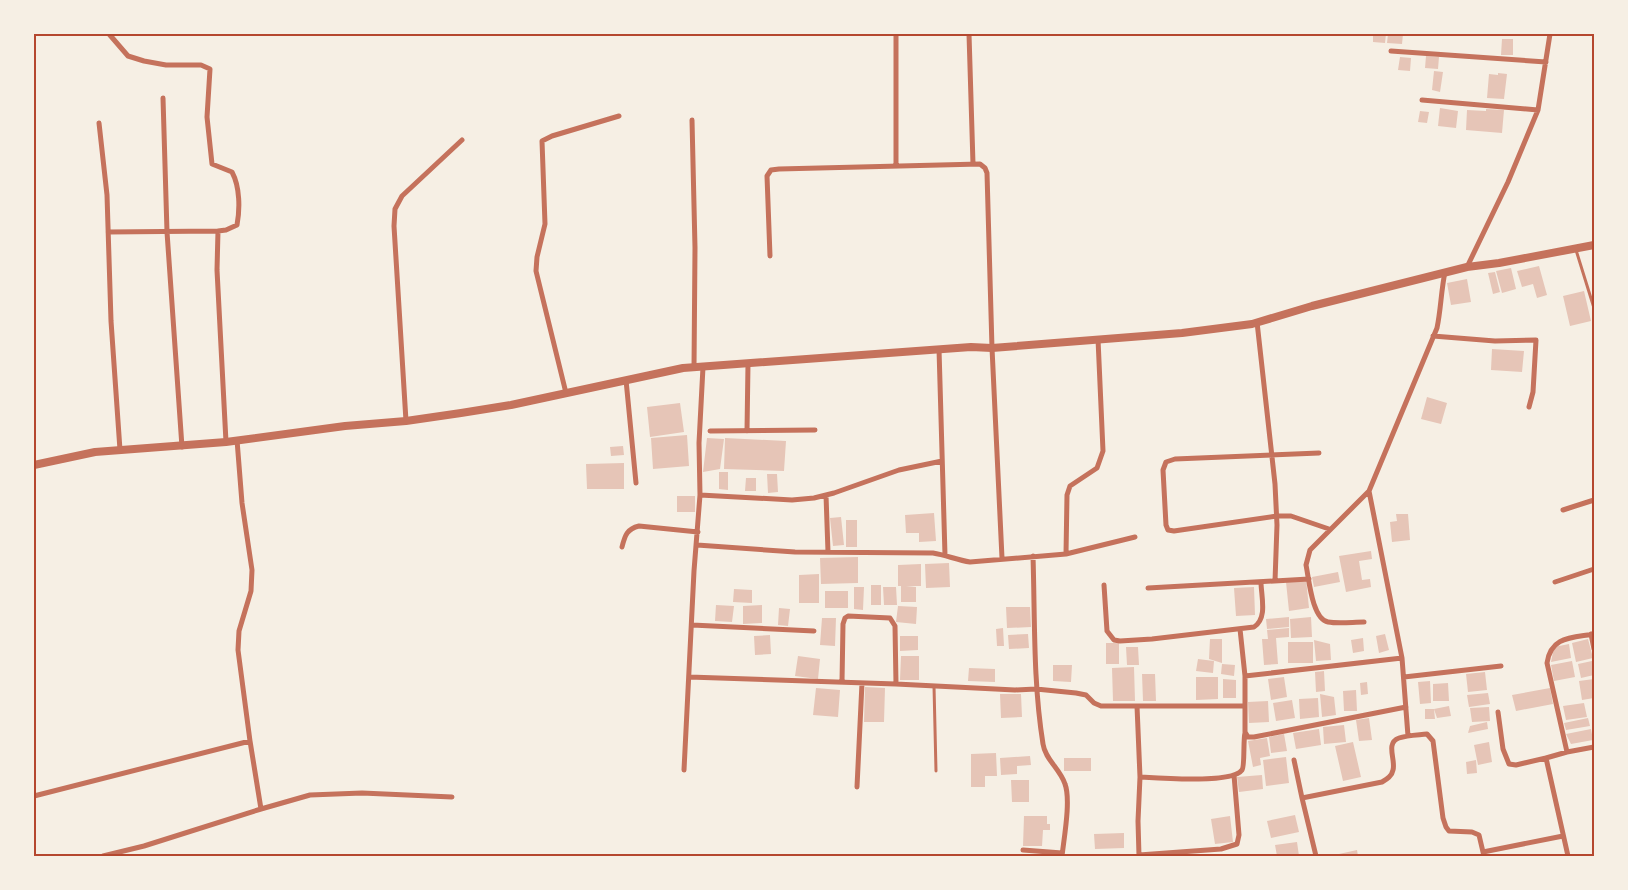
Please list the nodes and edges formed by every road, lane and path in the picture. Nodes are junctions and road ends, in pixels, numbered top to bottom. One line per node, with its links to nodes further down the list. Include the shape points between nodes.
1 (108, 34): 16 (street, via 128,56 166,64 201,64 210,69 207,117 212,164 232,172 236,180 239,215 237,225)
2 (896, 34): 15 (street)
3 (969, 34): 14 (street)
4 (1550, 34): 6 (street)
5 (1391, 51): 6 (street)
6 (1546, 62): 9 (street)
7 (163, 98): 18 (street)
8 (1422, 100): 9 (street)
9 (1538, 110): 22 (street)
10 (619, 116): 34 (street, via 542,141 544,224 536,271)
11 (692, 120): 32 (street)
12 (99, 123): 17 (street)
13 (462, 140): 36 (street, via 402,196 395,210)
14 (973, 164): 15 (street); 28 (street, via 980,164 987,173)
15 (896, 166): 21 (street, via 771,170 767,176)
16 (218, 231): 18 (street); 41 (street)
17 (108, 232): 18 (street); 43 (street)
18 (167, 232): 42 (street)
19 (1594, 246): 20 (street)
20 (1576, 249): 22 (street); 24 (lane)
21 (770, 256)
22 (1467, 267): 23 (street)
23 (1445, 272): 25 (street); 26 (street, via 1441,309)
24 (1594, 308)
25 (1257, 322): 27 (street); 45 (street)
26 (1433, 336): 35 (street, via 1495,341 1536,340); 49 (street)
27 (1098, 340): 28 (street); 61 (street, via 1103,451 1098,468 1070,486)
28 (992, 348): 29 (street); 64 (street)
29 (939, 349): 30 (street); 46 (street)
30 (748, 364): 31 (street); 39 (street)
31 (703, 367): 32 (street); 50 (street)
32 (694, 368): 33 (street)
33 (626, 380): 34 (street); 48 (street)
34 (566, 393): 36 (street)
35 (1530, 407)
36 (406, 421): 40 (street)
37 (814, 430): 39 (street)
38 (710, 431): 39 (street)
39 (747, 431)
40 (237, 440): 41 (street); 94 (street, via 252,570 251,591 239,631 238,650)
41 (226, 442): 42 (street)
42 (182, 447): 43 (street)
43 (120, 450): 47 (street)
44 (1319, 453): 45 (street)
45 (1272, 455): 54 (street); 54 (street, via 1166,462 1163,470 1165,517 1168,530 1174,531)
46 (942, 461): 51 (street, via 899,470); 62 (street)
47 (34, 465)
48 (636, 483)
49 (1369, 491): 55 (street); 78 (street)
50 (700, 495): 51 (street, via 792,500); 56 (street)
51 (826, 495): 60 (street)
52 (1594, 500): 53 (street)
53 (1563, 510)
54 (1277, 516): 55 (street, via 1291,516); 67 (street)
55 (1329, 529): 66 (street, via 1310,550 1306,565)
56 (698, 532): 58 (street); 59 (street, via 639,526 626,532)
57 (1135, 537): 61 (street)
58 (697, 545): 60 (street); 73 (street)
59 (622, 547)
60 (828, 552): 62 (street)
61 (1066, 554): 63 (street)
62 (945, 555): 64 (street, via 970,562)
63 (1033, 556): 64 (street); 87 (street)
64 (1002, 558)
65 (1594, 570): 69 (street)
66 (1309, 579): 67 (street); 72 (street, via 1314,607 1326,622)
67 (1275, 581): 68 (street)
68 (1261, 582): 71 (street); 74 (street, via 1260,623)
69 (1554, 582)
70 (1104, 585): 74 (street, via 1107,631 1114,640)
71 (1148, 588)
72 (1364, 622)
73 (692, 625): 75 (street); 82 (street)
74 (1240, 629): 80 (street)
75 (814, 632)
76 (1593, 634): 77 (street); 96 (street, via 1561,640 1552,646 1548,655)
77 (1594, 649)
78 (1402, 658): 80 (street); 81 (street)
79 (1501, 666): 81 (street)
80 (1245, 676): 89 (street)
81 (1404, 677): 90 (street)
82 (689, 678): 83 (street); 99 (street)
83 (842, 682): 84 (street); 85 (street, via 844,624 848,616 890,618 894,622)
84 (862, 683): 85 (street); 103 (street)
85 (896, 684): 86 (street)
86 (934, 686): 87 (street); 100 (lane)
87 (1036, 689): 88 (street, via 1081,694 1101,706); 112 (street, via 1043,747 1062,777 1067,792)
88 (1137, 706): 89 (street); 102 (street)
89 (1245, 706): 92 (street)
90 (1406, 707): 92 (street, via 1254,737 1248,737); 93 (street)
91 (1498, 712): 97 (street, via 1503,749 1509,764)
92 (1245, 732): 101 (street, via 1242,770)
93 (1408, 736): 106 (street, via 1393,742 1394,770 1382,782); 111 (street, via 1427,734 1431,737 1446,827 1449,831 1479,835)
94 (250, 740): 104 (street); 107 (street)
95 (1594, 747): 96 (street)
96 (1567, 752): 97 (street)
97 (1546, 758): 108 (street)
98 (1294, 760): 106 (street)
99 (684, 770)
100 (936, 771)
101 (1234, 776): 102 (street, via 1197,780); 114 (street, via 1237,844 1221,849)
102 (1140, 777): 114 (street)
103 (857, 787)
104 (34, 796)
105 (452, 797): 107 (street, via 310,794)
106 (1302, 798): 115 (street)
107 (261, 809): 110 (street)
108 (1563, 836): 111 (street); 116 (street)
109 (1023, 850): 112 (street)
110 (117, 854): 113 (street)
111 (1483, 854)
112 (1062, 855)
113 (103, 856)
114 (1139, 856)
115 (1316, 856)
116 (1568, 856)

